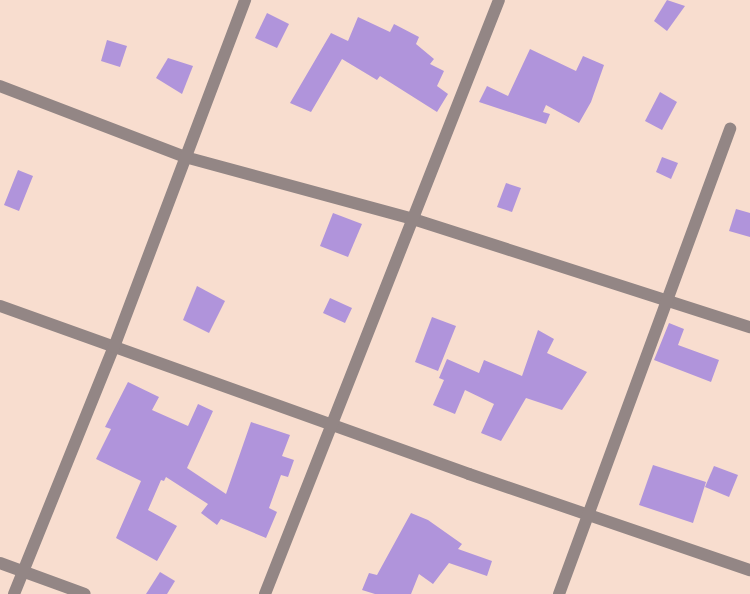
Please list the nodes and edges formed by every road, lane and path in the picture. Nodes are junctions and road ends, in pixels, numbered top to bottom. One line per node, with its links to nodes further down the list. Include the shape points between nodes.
1 (244, 0): 5 (street)
2 (499, 0): 6 (street)
3 (0, 86): 5 (street)
4 (730, 128): 7 (street)
5 (185, 156): 6 (street); 10 (street)
6 (413, 220): 7 (street); 11 (street)
7 (667, 299): 9 (street); 12 (street)
8 (0, 306): 10 (street)
9 (750, 326)
10 (114, 347): 11 (street); 15 (street)
11 (333, 425): 12 (street); 18 (street)
12 (587, 514): 14 (street); 19 (street)
13 (0, 563): 15 (street)
14 (750, 570)
15 (22, 571): 16 (street); 17 (street)
16 (14, 594)
17 (85, 594)
18 (265, 594)
19 (559, 594)

